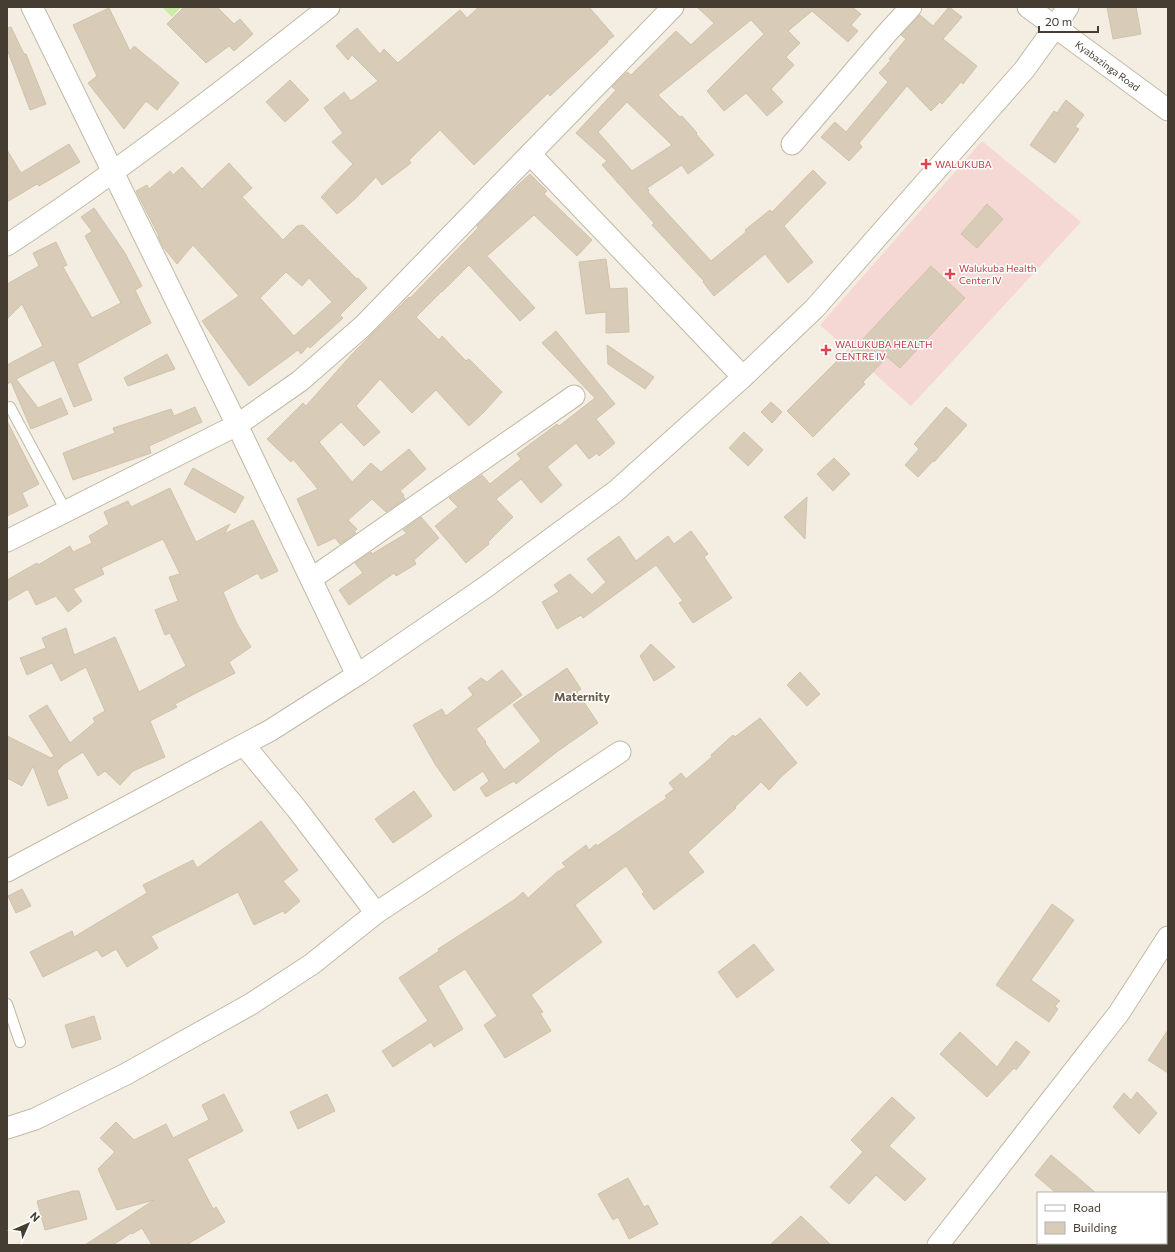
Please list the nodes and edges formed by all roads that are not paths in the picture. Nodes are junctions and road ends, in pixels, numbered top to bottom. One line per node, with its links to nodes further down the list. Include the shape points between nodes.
1 (32, 7): 11 (street)
2 (329, 7): 11 (street, via 235,81)
3 (673, 7): 10 (street)
4 (911, 7): 9 (street)
5 (1028, 7): 7 (street, Kyabazinga Road)
6 (1068, 7): 7 (street)
7 (1055, 27): 8 (street, Kyabazinga Road); 13 (street, via 1024,70 815,308)
8 (1168, 110)
9 (792, 144)
10 (530, 154): 13 (street); 16 (street, via 363,326 300,381)
11 (113, 171): 12 (street); 16 (street)
12 (7, 245)
13 (743, 377): 20 (street, via 616,491 487,586)
14 (574, 396): 19 (street)
15 (10, 407): 17 (lane)
16 (237, 425): 17 (street); 19 (street)
17 (66, 511): 18 (street)
18 (7, 541)
19 (311, 579): 20 (street)
20 (357, 675): 21 (street)
21 (244, 745): 23 (street); 24 (street)
22 (620, 752): 24 (street)
23 (7, 870)
24 (376, 913): 28 (street, via 312,964 251,1004 126,1074 34,1119)
25 (1168, 937): 29 (street, via 1118,1013)
26 (7, 1004): 27 (lane)
27 (20, 1042)
28 (7, 1128)
29 (938, 1245)

